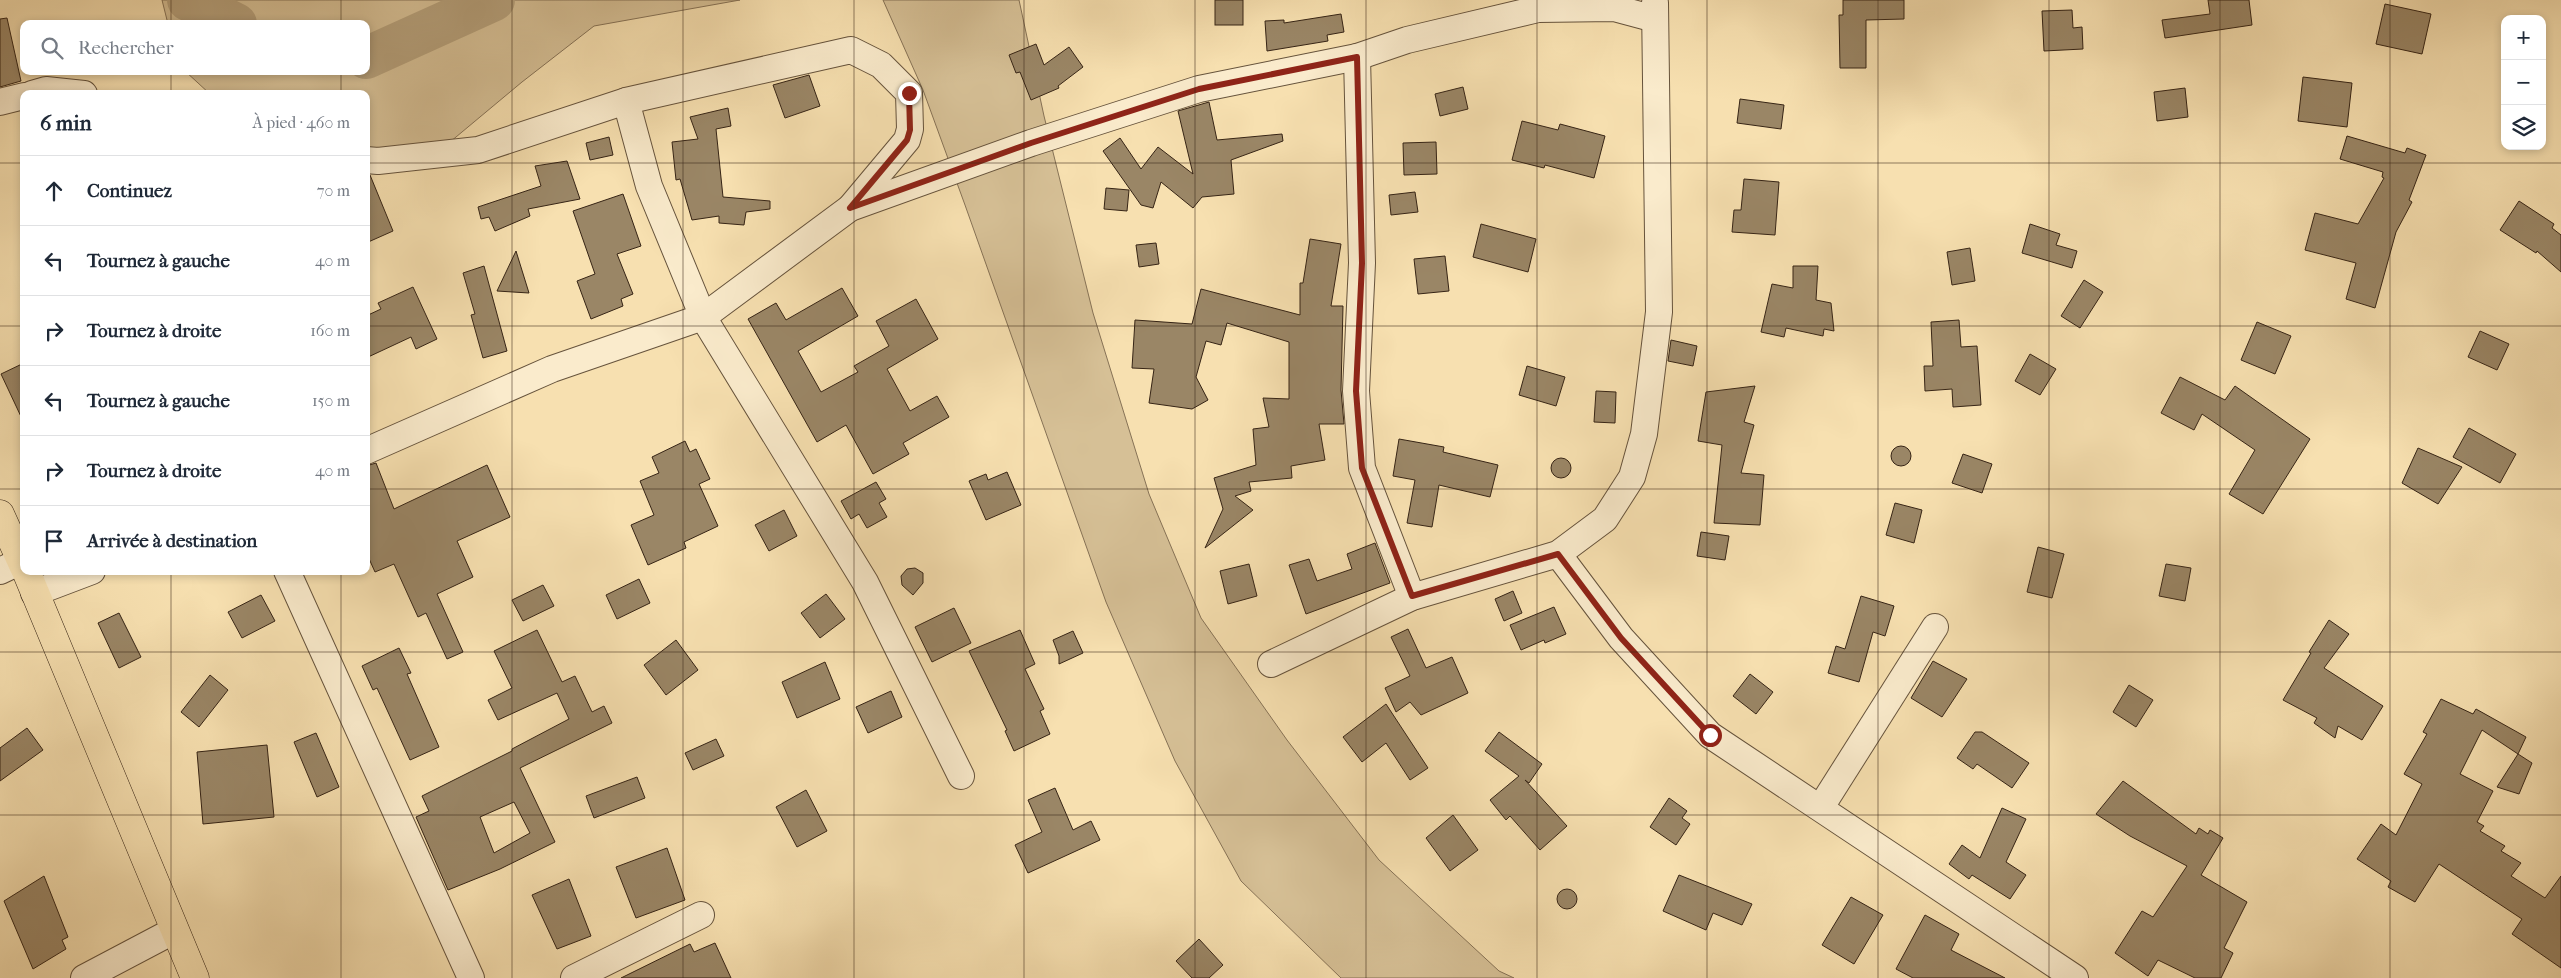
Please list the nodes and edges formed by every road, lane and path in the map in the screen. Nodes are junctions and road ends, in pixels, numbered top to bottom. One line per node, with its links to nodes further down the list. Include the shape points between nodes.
1 (1655, 10): 2 (street, via 1538,10 1407,40); 11 (street, via 1659,312 1644,434 1632,477 1605,518)
2 (1357, 57): 7 (street, via 1199,89 1031,143); 15 (street, via 1362,263 1356,391 1362,468)
3 (20, 97): 5 (street)
4 (626, 101): 6 (street, via 478,150); 7 (street, via 851,50 881,65 909,93 910,130 907,140); 8 (street, via 649,186)
5 (0, 102)
6 (370, 160)
7 (850, 208): 8 (street)
8 (703, 317): 9 (street, via 552,369); 18 (street, via 865,582)
9 (370, 449)
10 (0, 514): 12 (main road)
11 (1558, 554): 15 (street); 19 (street, via 1621,638 1710,735)
12 (20, 569)
13 (22, 575): 21 (main road)
14 (289, 575): 24 (street)
15 (1412, 596): 17 (street)
16 (1935, 627): 19 (street)
17 (1272, 664)
18 (961, 776)
19 (1821, 806): 26 (street)
20 (701, 915): 25 (street)
21 (175, 930): 22 (street); 23 (main road)
22 (84, 978)
23 (195, 978)
24 (471, 978)
25 (574, 978)
26 (2074, 978)

